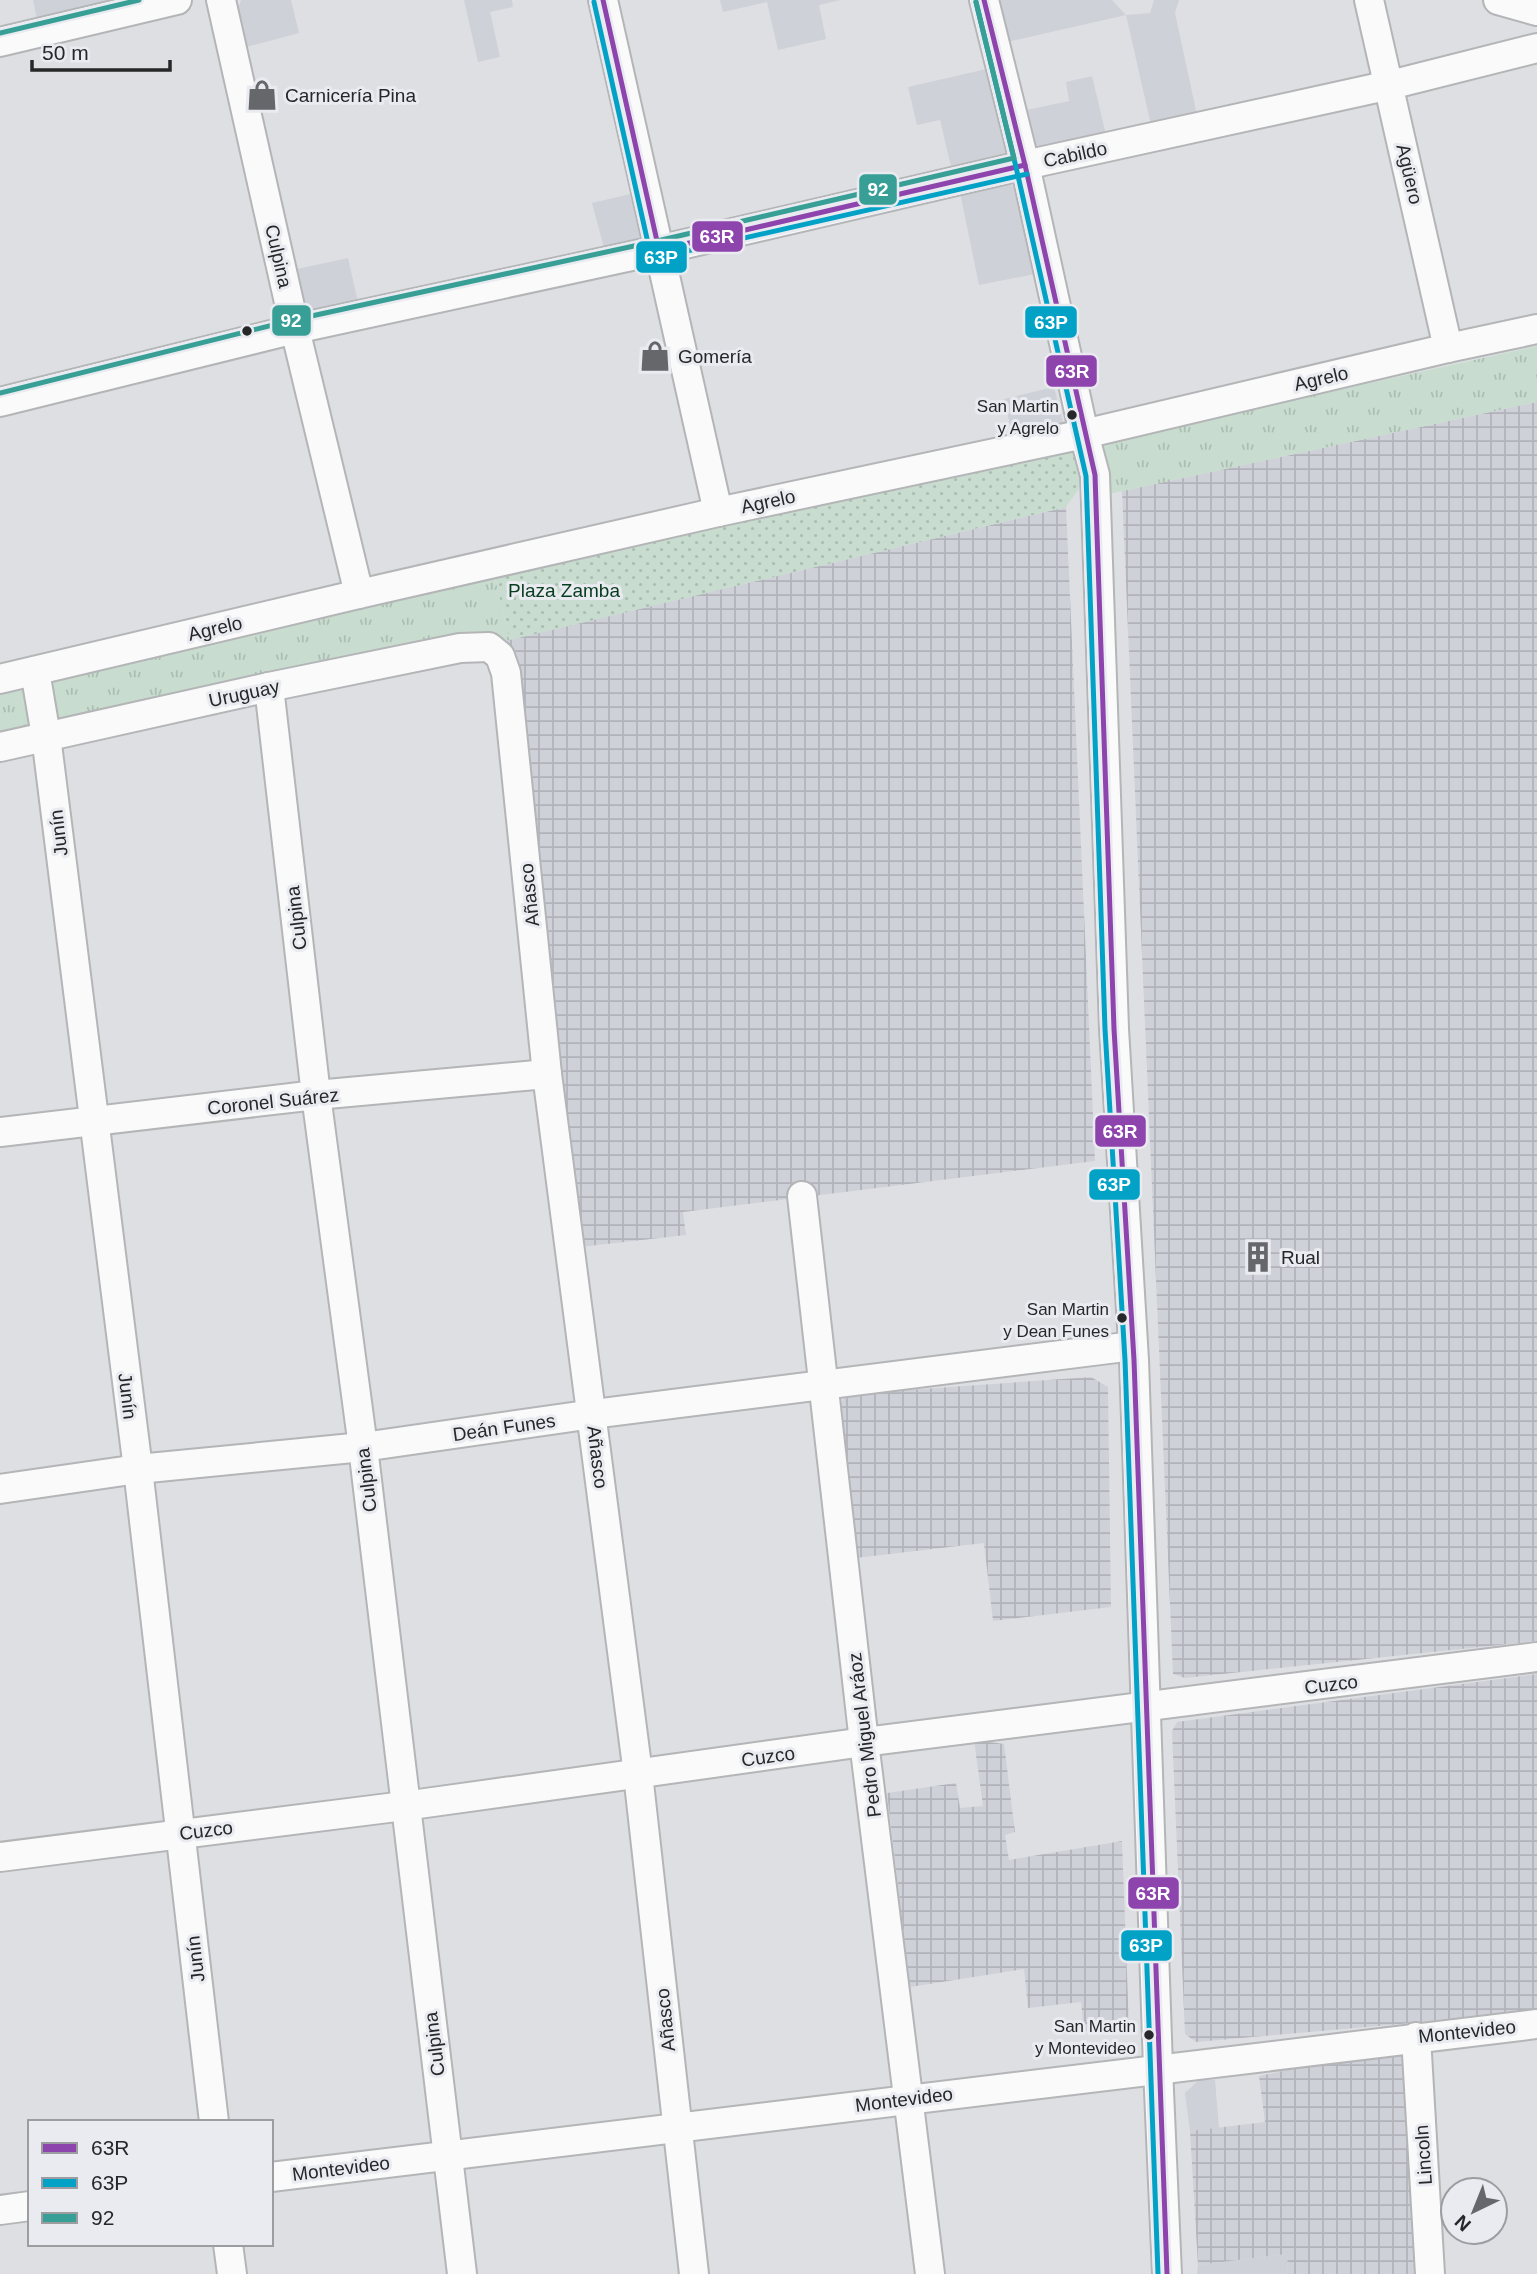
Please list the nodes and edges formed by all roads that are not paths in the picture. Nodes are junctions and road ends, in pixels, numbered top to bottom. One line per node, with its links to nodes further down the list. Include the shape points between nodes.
1 (177, 0): 8 (street)
2 (221, 0): 13 (street, Culpina)
3 (603, 0): 12 (street)
4 (984, 0): 11 (street)
5 (1369, 0): 10 (street, Agüero)
6 (1498, 0): 7 (street)
7 (1537, 11)
8 (0, 42)
9 (1537, 48): 10 (street, Cabildo)
10 (1390, 85): 11 (street, Cabildo); 15 (street, Agüero)
11 (1025, 165): 12 (street, Cabildo); 17 (street)
12 (659, 250): 13 (street, Cabildo); 18 (street)
13 (295, 329): 16 (street, Cabildo); 19 (street, Culpina)
14 (1537, 329): 15 (street, Agrelo)
15 (1448, 348): 17 (street, Agrelo)
16 (0, 402)
17 (1084, 434): 18 (street, Agrelo); 31 (street, via 1095,475 1114,1029)
18 (718, 512): 19 (street, Agrelo)
19 (359, 594): 21 (street, Agrelo)
20 (489, 647): 23 (street, Uruguay, via 460,648); 26 (street, Añasco, via 500,656 506,673)
21 (35, 671): 22 (street, Agrelo); 24 (street, Junín)
22 (0, 679)
23 (269, 687): 24 (street, Uruguay); 27 (street, Culpina)
24 (46, 736): 25 (street, Uruguay); 28 (street, Junín)
25 (0, 747)
26 (547, 1074): 27 (street, Coronel Suárez); 33 (street, Añasco)
27 (316, 1095): 28 (street, Coronel Suárez); 34 (street, Culpina)
28 (93, 1121): 29 (street, Coronel Suárez); 35 (street, Junín)
29 (0, 1132)
30 (802, 1196): 32 (street, Pedro Miguel Aráoz)
31 (1133, 1346): 32 (street, Deán Funes); 38 (street)
32 (825, 1386): 33 (street, Deán Funes); 39 (street, Pedro Miguel Aráoz)
33 (593, 1414): 34 (street, Deán Funes); 40 (street, Añasco)
34 (363, 1447): 35 (street, Deán Funes); 41 (street, Culpina)
35 (138, 1469): 36 (street, Deán Funes); 42 (street, Junín)
36 (0, 1489)
37 (1537, 1657): 38 (street, Cuzco)
38 (1147, 1708): 39 (street, Cuzco); 46 (street)
39 (864, 1742): 40 (street, Cuzco); 47 (street, Pedro Miguel Aráoz)
40 (638, 1774): 41 (street, Cuzco); 49 (street, Añasco)
41 (404, 1806): 42 (street, Cuzco); 50 (street, Culpina)
42 (180, 1833): 43 (street, Cuzco); 48 (street, Junín)
43 (0, 1857)
44 (1537, 2024): 45 (street, Montevideo)
45 (1416, 2037): 46 (street, Montevideo); 60 (street, Lincoln)
46 (1158, 2068): 47 (street, Montevideo); 59 (street)
47 (909, 2099): 49 (street, Montevideo); 58 (street, Pedro Miguel Aráoz)
48 (214, 2120)
49 (676, 2126): 50 (street, Montevideo); 57 (street, Añasco)
50 (447, 2155): 51 (street, Montevideo); 56 (street, Culpina)
51 (273, 2176)
52 (28, 2206): 53 (street)
53 (0, 2210)
54 (228, 2246): 55 (street)
55 (232, 2274)
56 (462, 2274)
57 (694, 2274)
58 (930, 2274)
59 (1167, 2274)
60 (1430, 2274)

